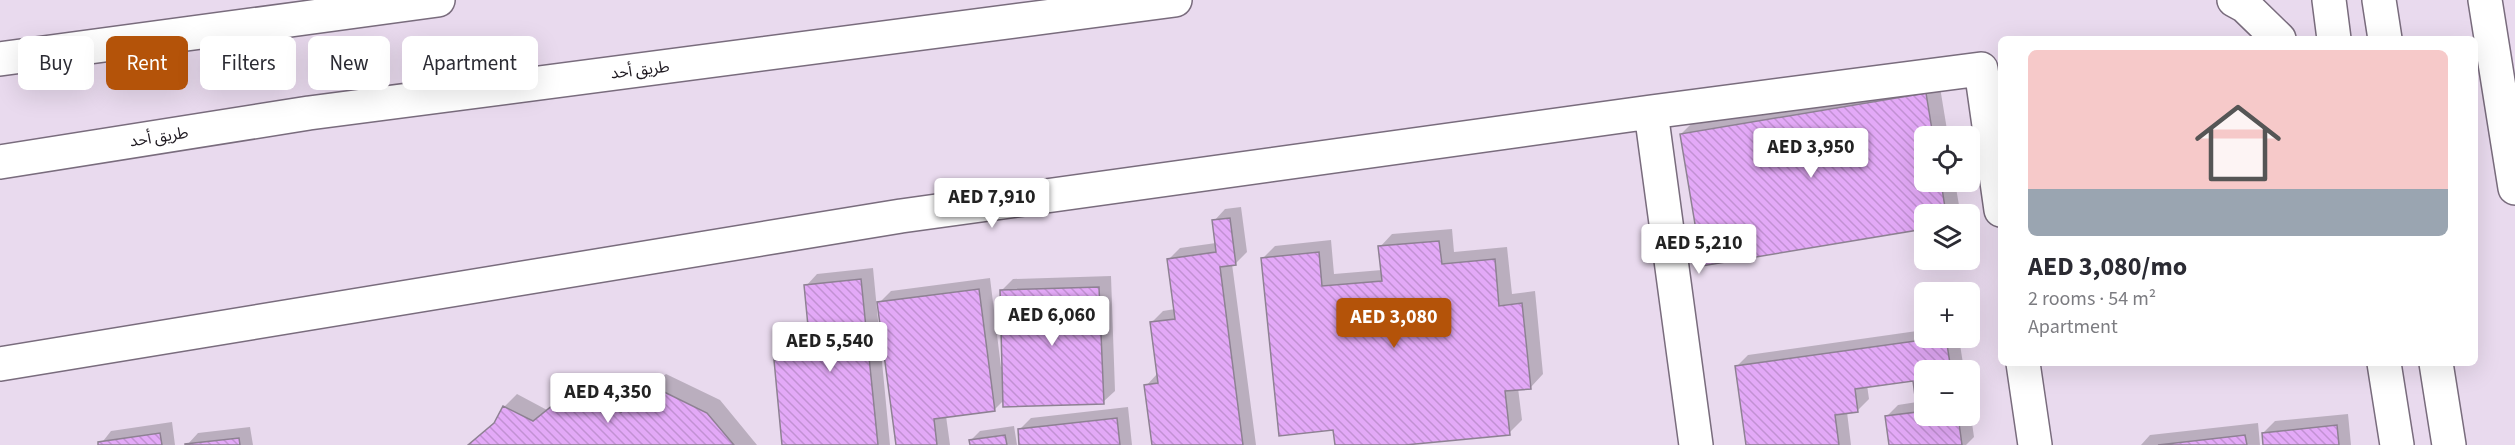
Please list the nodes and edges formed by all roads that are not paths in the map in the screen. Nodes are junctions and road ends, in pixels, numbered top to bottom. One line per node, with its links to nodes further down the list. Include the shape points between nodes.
1 (438, 0): 12 (street)
2 (1175, 0): 14 (street, طريق أحد, via 321,112)
3 (2234, 0): 8 (street)
4 (2329, 0): 9 (street)
5 (2349, 0): 10 (street)
6 (2379, 0): 11 (street)
7 (2485, 0): 15 (street)
8 (2276, 36)
9 (2334, 36)
10 (2344, 36)
11 (2385, 36)
12 (0, 59)
13 (1651, 111): 16 (street, via 1981,69); 17 (street, via 902,216); 21 (street)
14 (0, 162)
15 (2515, 188)
16 (1998, 189)
17 (0, 364)
18 (2023, 366): 22 (street)
19 (2384, 366): 23 (street)
20 (2436, 366): 24 (street)
21 (1696, 445)
22 (2035, 445)
23 (2397, 445)
24 (2449, 445)

